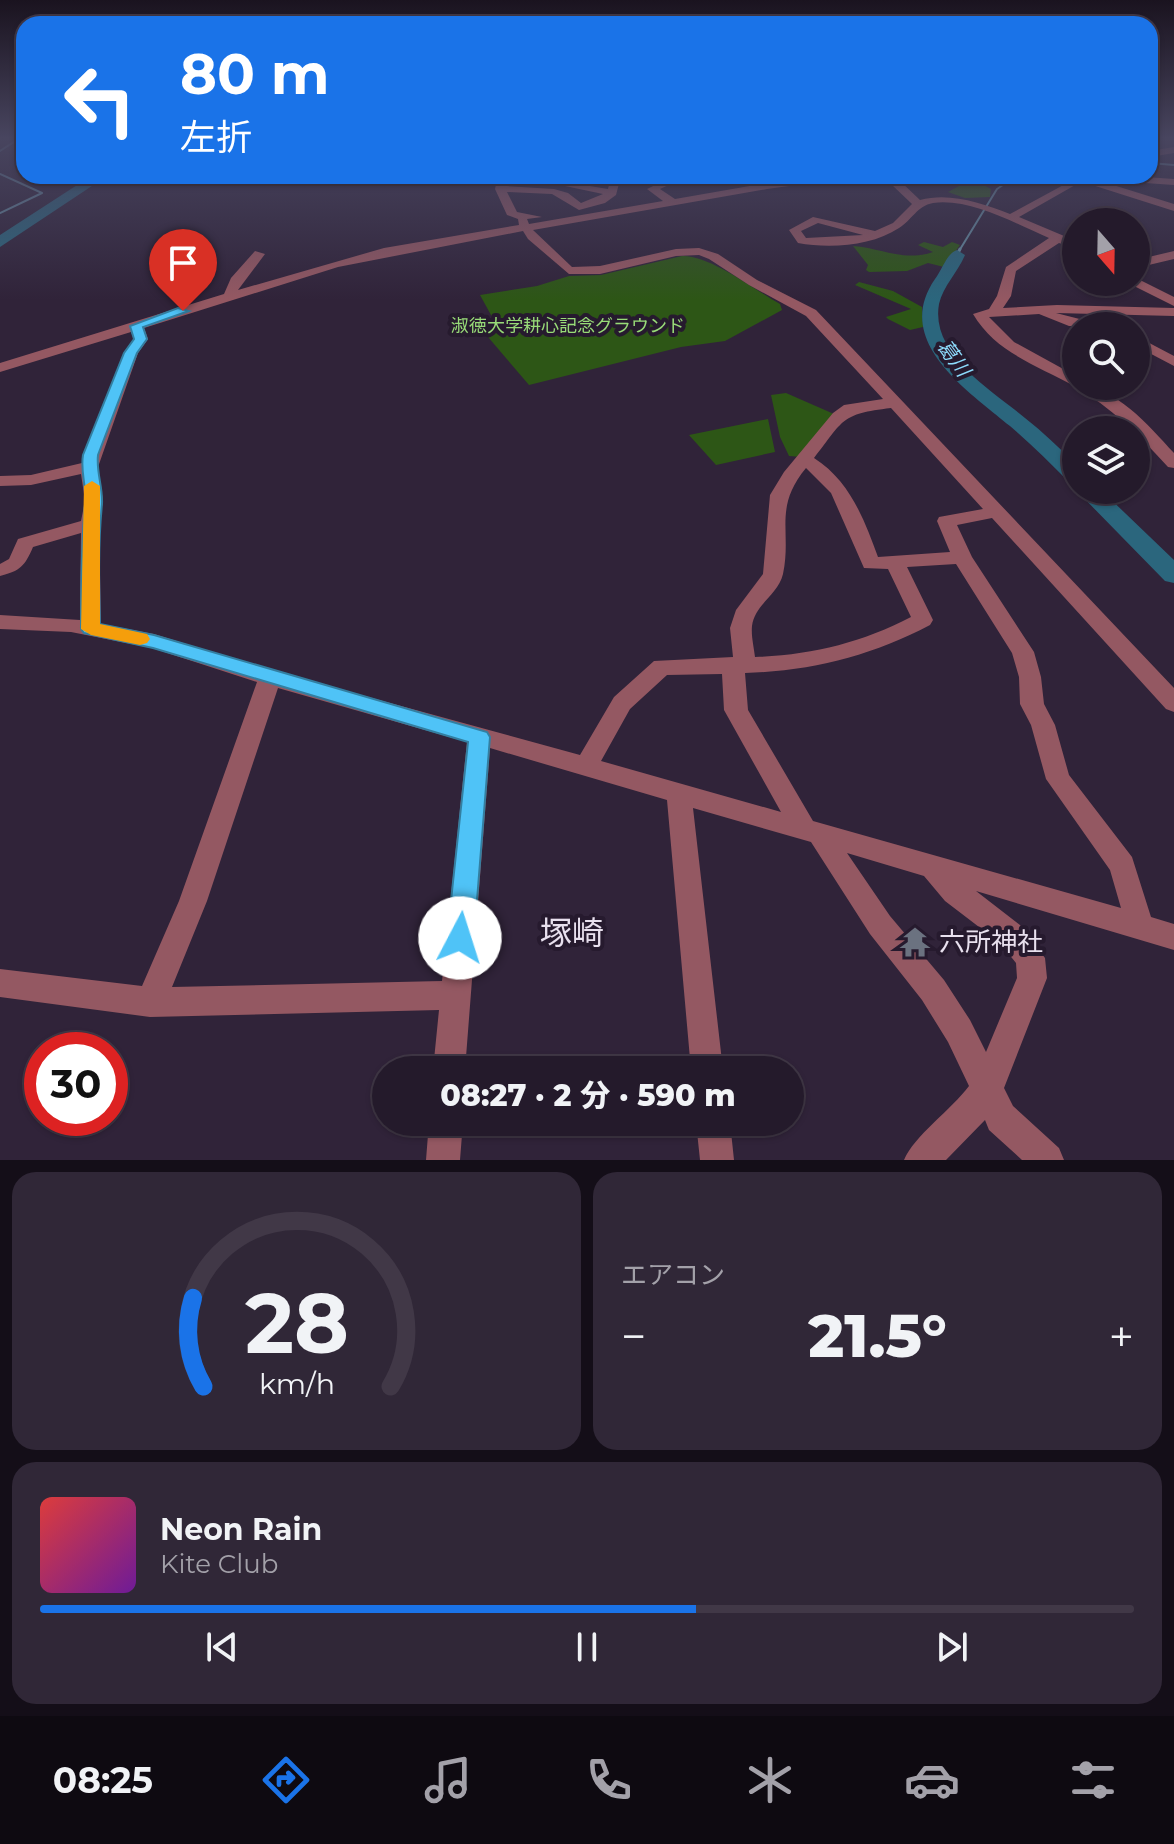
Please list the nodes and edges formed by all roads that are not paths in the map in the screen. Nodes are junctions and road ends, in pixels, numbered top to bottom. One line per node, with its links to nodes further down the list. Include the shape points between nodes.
1 (503, 192): 16 (street, via 513,215)
2 (557, 192): 12 (street, via 572,197)
3 (608, 192): 9 (street)
4 (657, 192): 10 (street)
5 (740, 192): 10 (street)
6 (906, 192): 11 (street)
7 (1057, 192): 15 (street)
8 (1125, 192): 13 (street)
9 (612, 193): 12 (street)
10 (673, 202): 14 (street)
11 (918, 204): 15 (street, via 969,204); 17 (street)
12 (579, 207): 14 (street)
13 (1174, 208)
14 (562, 217): 16 (street)
15 (1012, 217): 18 (street)
16 (524, 222): 24 (street, via 372,255); 38 (street, via 569,270 596,271 677,252 714,255 811,313)
17 (876, 235): 17 (street, via 855,242 802,241 795,230 817,219)
18 (1057, 239): 19 (street); 27 (street, via 1010,270)
19 (1062, 241)
20 (259, 254): 24 (street, via 235,281)
21 (1174, 255): 22 (street)
22 (1150, 261)
23 (1150, 289): 25 (street)
24 (229, 297): 30 (street)
25 (1174, 302)
26 (1037, 310): 27 (street); 28 (street); 29 (street)
27 (994, 312): 36 (street, via 980,314 996,334)
28 (1174, 312)
29 (1062, 319)
30 (136, 326): 31 (street); 41 (street, via 141,339)
31 (93, 339): 33 (street); 35 (street)
32 (1150, 348): 34 (street)
33 (0, 354)
34 (1174, 362)
35 (0, 368)
36 (1062, 374)
37 (1105, 400): 40 (street, via 1134,419)
38 (893, 403): 39 (street, via 850,408); 43 (street)
39 (805, 460): 46 (street, via 820,467 845,496 871,564); 50 (street, via 779,495 773,574 746,610)
40 (1174, 463)
41 (89, 467): 42 (street); 44 (street, via 94,501)
42 (0, 481)
43 (997, 512): 45 (street, via 946,521); 52 (street)
44 (90, 524): 47 (street, via 25,543 21,561); 49 (street)
45 (962, 557): 46 (street); 58 (street, via 1023,652 1032,704 1058,779 1122,865)
46 (895, 564): 50 (street, via 923,620 832,658)
47 (0, 570)
48 (0, 622): 49 (street)
49 (91, 629): 51 (street, via 154,641)
50 (739, 665): 54 (street, via 662,667 622,703); 56 (street, via 736,710)
51 (270, 678): 53 (street); 62 (street, via 193,901)
52 (1174, 703)
53 (479, 737): 54 (street); 61 (street)
54 (586, 766): 55 (street)
55 (679, 793): 56 (street); 64 (street)
56 (811, 831): 57 (street); 65 (street, via 933,990)
57 (934, 868): 58 (street); 65 (street, via 1030,958 1032,978)
58 (1140, 927): 59 (street)
59 (1174, 937)
60 (0, 983): 62 (street)
61 (455, 995): 62 (street); 63 (street)
62 (150, 1002)
63 (450, 1056)
64 (706, 1056)
65 (987, 1089): 70 (street, via 964,1120); 71 (street, via 1001,1118)
66 (445, 1136): 68 (street)
67 (714, 1136): 69 (street)
68 (443, 1160)
69 (717, 1160)
70 (921, 1160)
71 (1047, 1160)

